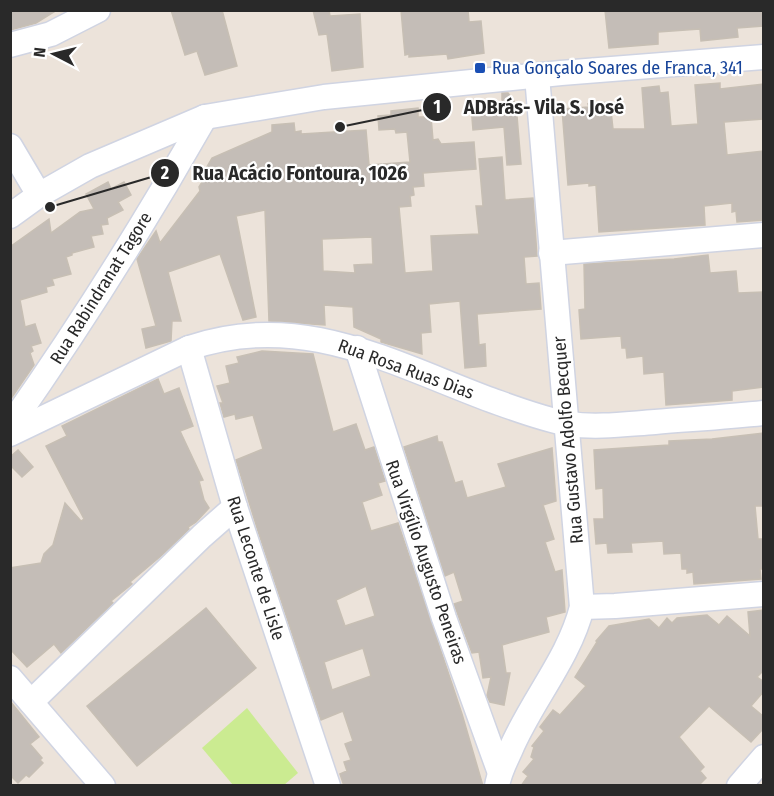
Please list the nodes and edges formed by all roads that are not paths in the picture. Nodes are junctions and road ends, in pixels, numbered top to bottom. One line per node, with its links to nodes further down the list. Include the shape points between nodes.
1 (98, 10): 2 (street, via 51,34)
2 (10, 45)
3 (764, 57): 4 (street)
4 (537, 76): 5 (street, via 324,97); 10 (street, Rua Gustavo Adolfo Becquer)
5 (205, 117): 7 (street, via 100,162); 15 (street, Rua Rabindranat Tagore, via 125,251)
6 (10, 146): 7 (street)
7 (39, 195): 8 (street)
8 (10, 216)
9 (764, 235): 10 (street)
10 (552, 253): 14 (street, Rua Gustavo Adolfo Becquer)
11 (189, 348): 12 (street, Rua Rosa Ruas Dias, via 240,335 315,338); 16 (street, Rua Rosa Ruas Dias); 17 (street, Rua Leconte de Lisle)
12 (357, 348): 14 (street, Rua Rosa Ruas Dias, via 498,402); 23 (street, Rua Virgílio Augusto Peneiras)
13 (764, 413): 14 (street, Rua Rosa Ruas Dias, via 595,426)
14 (567, 423): 19 (street, Rua Gustavo Adolfo Becquer)
15 (10, 426)
16 (10, 434)
17 (235, 507): 21 (street); 25 (street, Rua Leconte de Lisle)
18 (764, 594): 19 (street)
19 (582, 607): 23 (street, Rua Gustavo Adolfo Becquer, via 574,634 525,719)
20 (10, 678): 21 (street)
21 (31, 702): 24 (street)
22 (764, 757): 26 (street)
23 (498, 779)
24 (103, 786)
25 (328, 786)
26 (739, 786)

